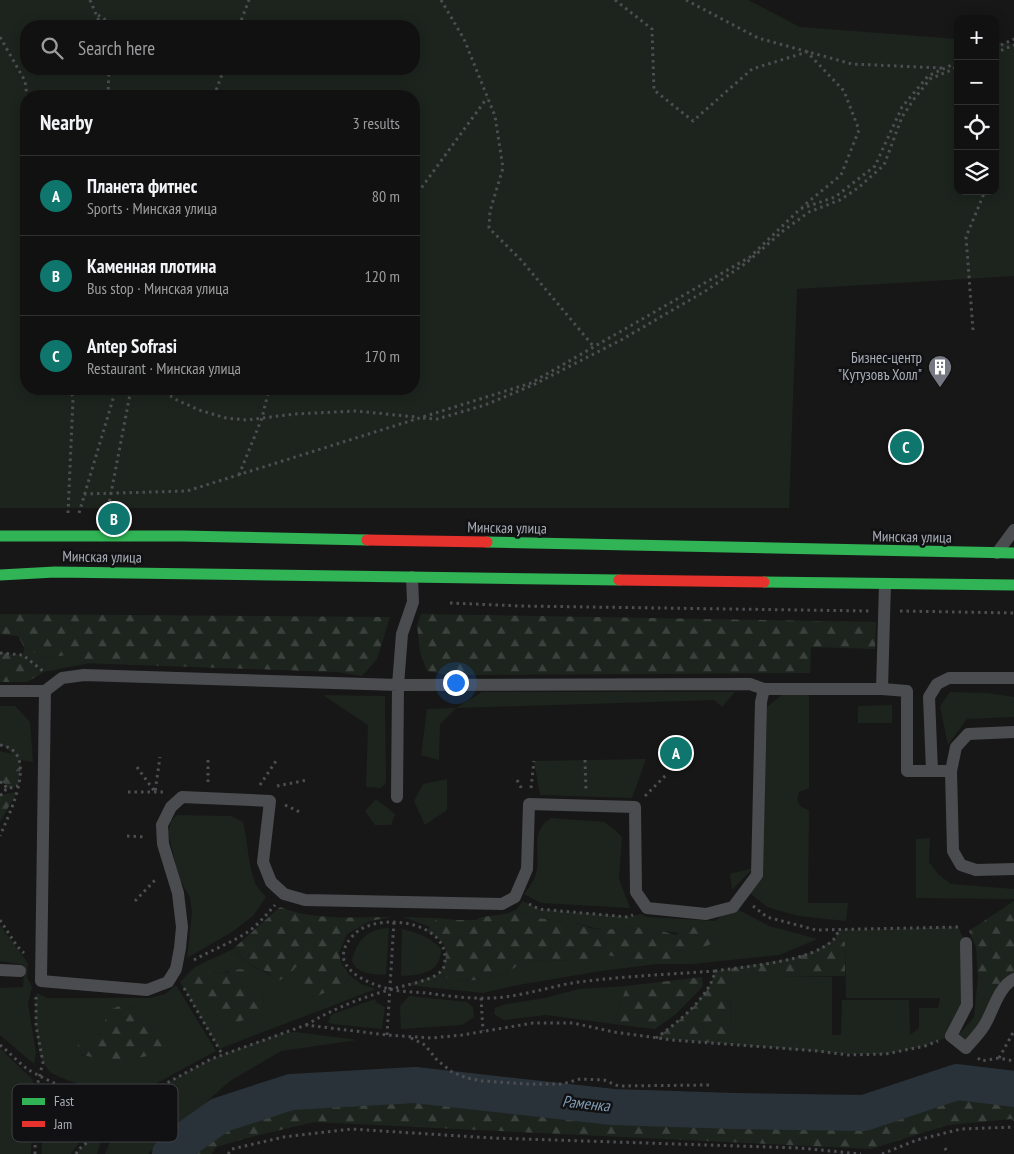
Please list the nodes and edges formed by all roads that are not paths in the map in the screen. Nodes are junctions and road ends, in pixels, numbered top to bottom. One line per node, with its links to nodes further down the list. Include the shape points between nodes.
1 (1014, 530): 3 (lane)
2 (0, 536): 3 (main road, Минская улица, via 183,536)
3 (997, 553): 4 (main road, Минская улица)
4 (1014, 553)
5 (0, 575): 6 (main road, Минская улица, via 55,572)
6 (412, 577): 7 (main road, Минская улица); 10 (lane, via 413,602 402,634)
7 (885, 584): 8 (main road, Минская улица); 12 (lane)
8 (1014, 585)
9 (1014, 678): 16 (lane, via 949,678 937,684 929,697)
10 (398, 684): 11 (lane, via 750,684); 14 (lane, via 84,675 62,678); 18 (lane)
11 (764, 689): 12 (lane); 14 (lane, via 761,702 757,876 733,907 706,914 647,908 636,892 634,807 529,804 527,868 515,896 502,904 305,900 284,894 271,882 263,862 270,801 182,797 171,807 162,825 163,844 178,892 182,927 180,948 176,969 168,982 147,990 41,981)
12 (882, 689): 16 (lane, via 907,691 907,771)
13 (0, 691): 14 (lane)
14 (45, 691)
15 (1014, 732): 17 (lane, via 968,734 956,747)
16 (932, 771): 17 (lane)
17 (951, 771): 19 (lane, via 953,851 961,865 976,870)
18 (397, 797)
19 (1014, 869)
20 (966, 943): 23 (lane, via 967,1005 951,1036 966,1048 984,1027 1003,991)
21 (0, 970): 22 (lane)
22 (20, 971)
23 (1014, 979)

